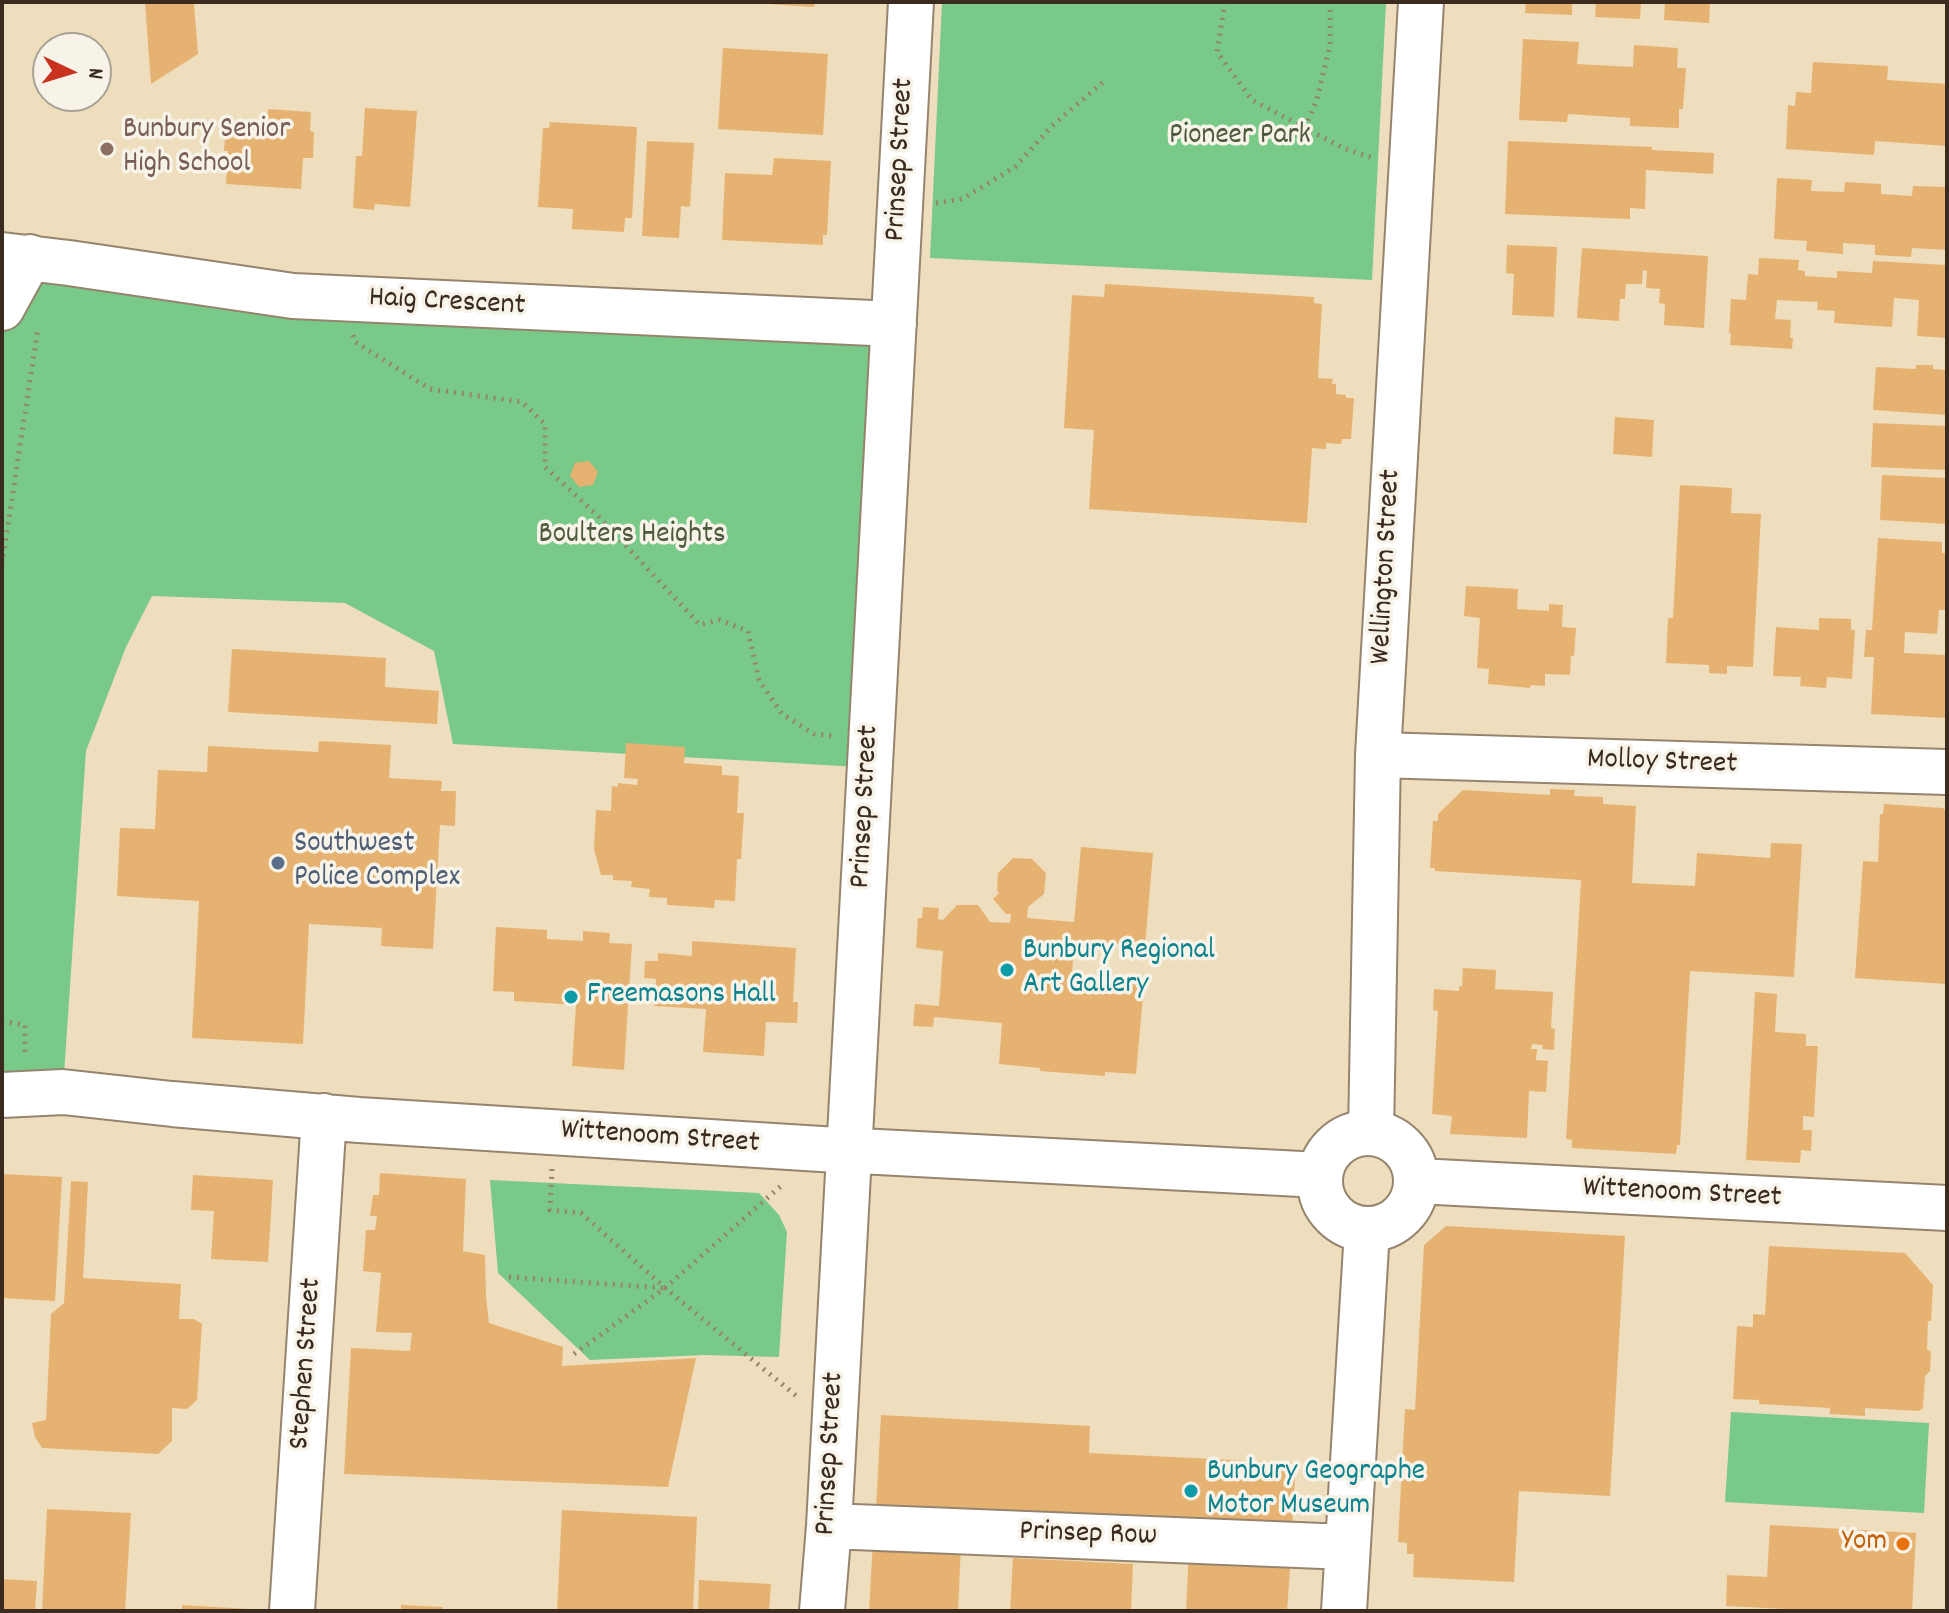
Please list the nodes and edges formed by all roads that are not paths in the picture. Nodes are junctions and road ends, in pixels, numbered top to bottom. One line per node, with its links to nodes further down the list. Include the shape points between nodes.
1 (911, 2): 5 (street, Prinsep Street)
2 (1421, 2): 6 (street, Wellington Street)
3 (16, 256): 4 (street); 5 (street, Haig Crescent, via 341,300)
4 (20, 315)
5 (894, 324): 11 (street, Prinsep Street, via 871,738)
6 (1378, 755): 7 (street, Molloy Street); 10 (street, Wellington Street)
7 (1947, 772)
8 (14, 1094): 9 (street, Wittenoom Street, via 63,1092)
9 (324, 1116): 11 (street, Wittenoom Street); 18 (street, Stephen Street)
10 (1371, 1133): 12 (street, via 1337,1143); 13 (street, via 1393,1139 1405,1150)
11 (835, 1150): 12 (street, Wittenoom Street); 16 (street, Prinsep Street)
12 (1320, 1175): 15 (street, via 1328,1209 1352,1227)
13 (1417, 1181): 14 (street, Wittenoom Street); 15 (street, via 1407,1210 1396,1221)
14 (1947, 1208)
15 (1367, 1230): 17 (street)
16 (829, 1526): 17 (street, Prinsep Row); 19 (street, Prinsep Street)
17 (1347, 1547): 20 (street)
18 (292, 1611)
19 (822, 1611)
20 (1344, 1611)

